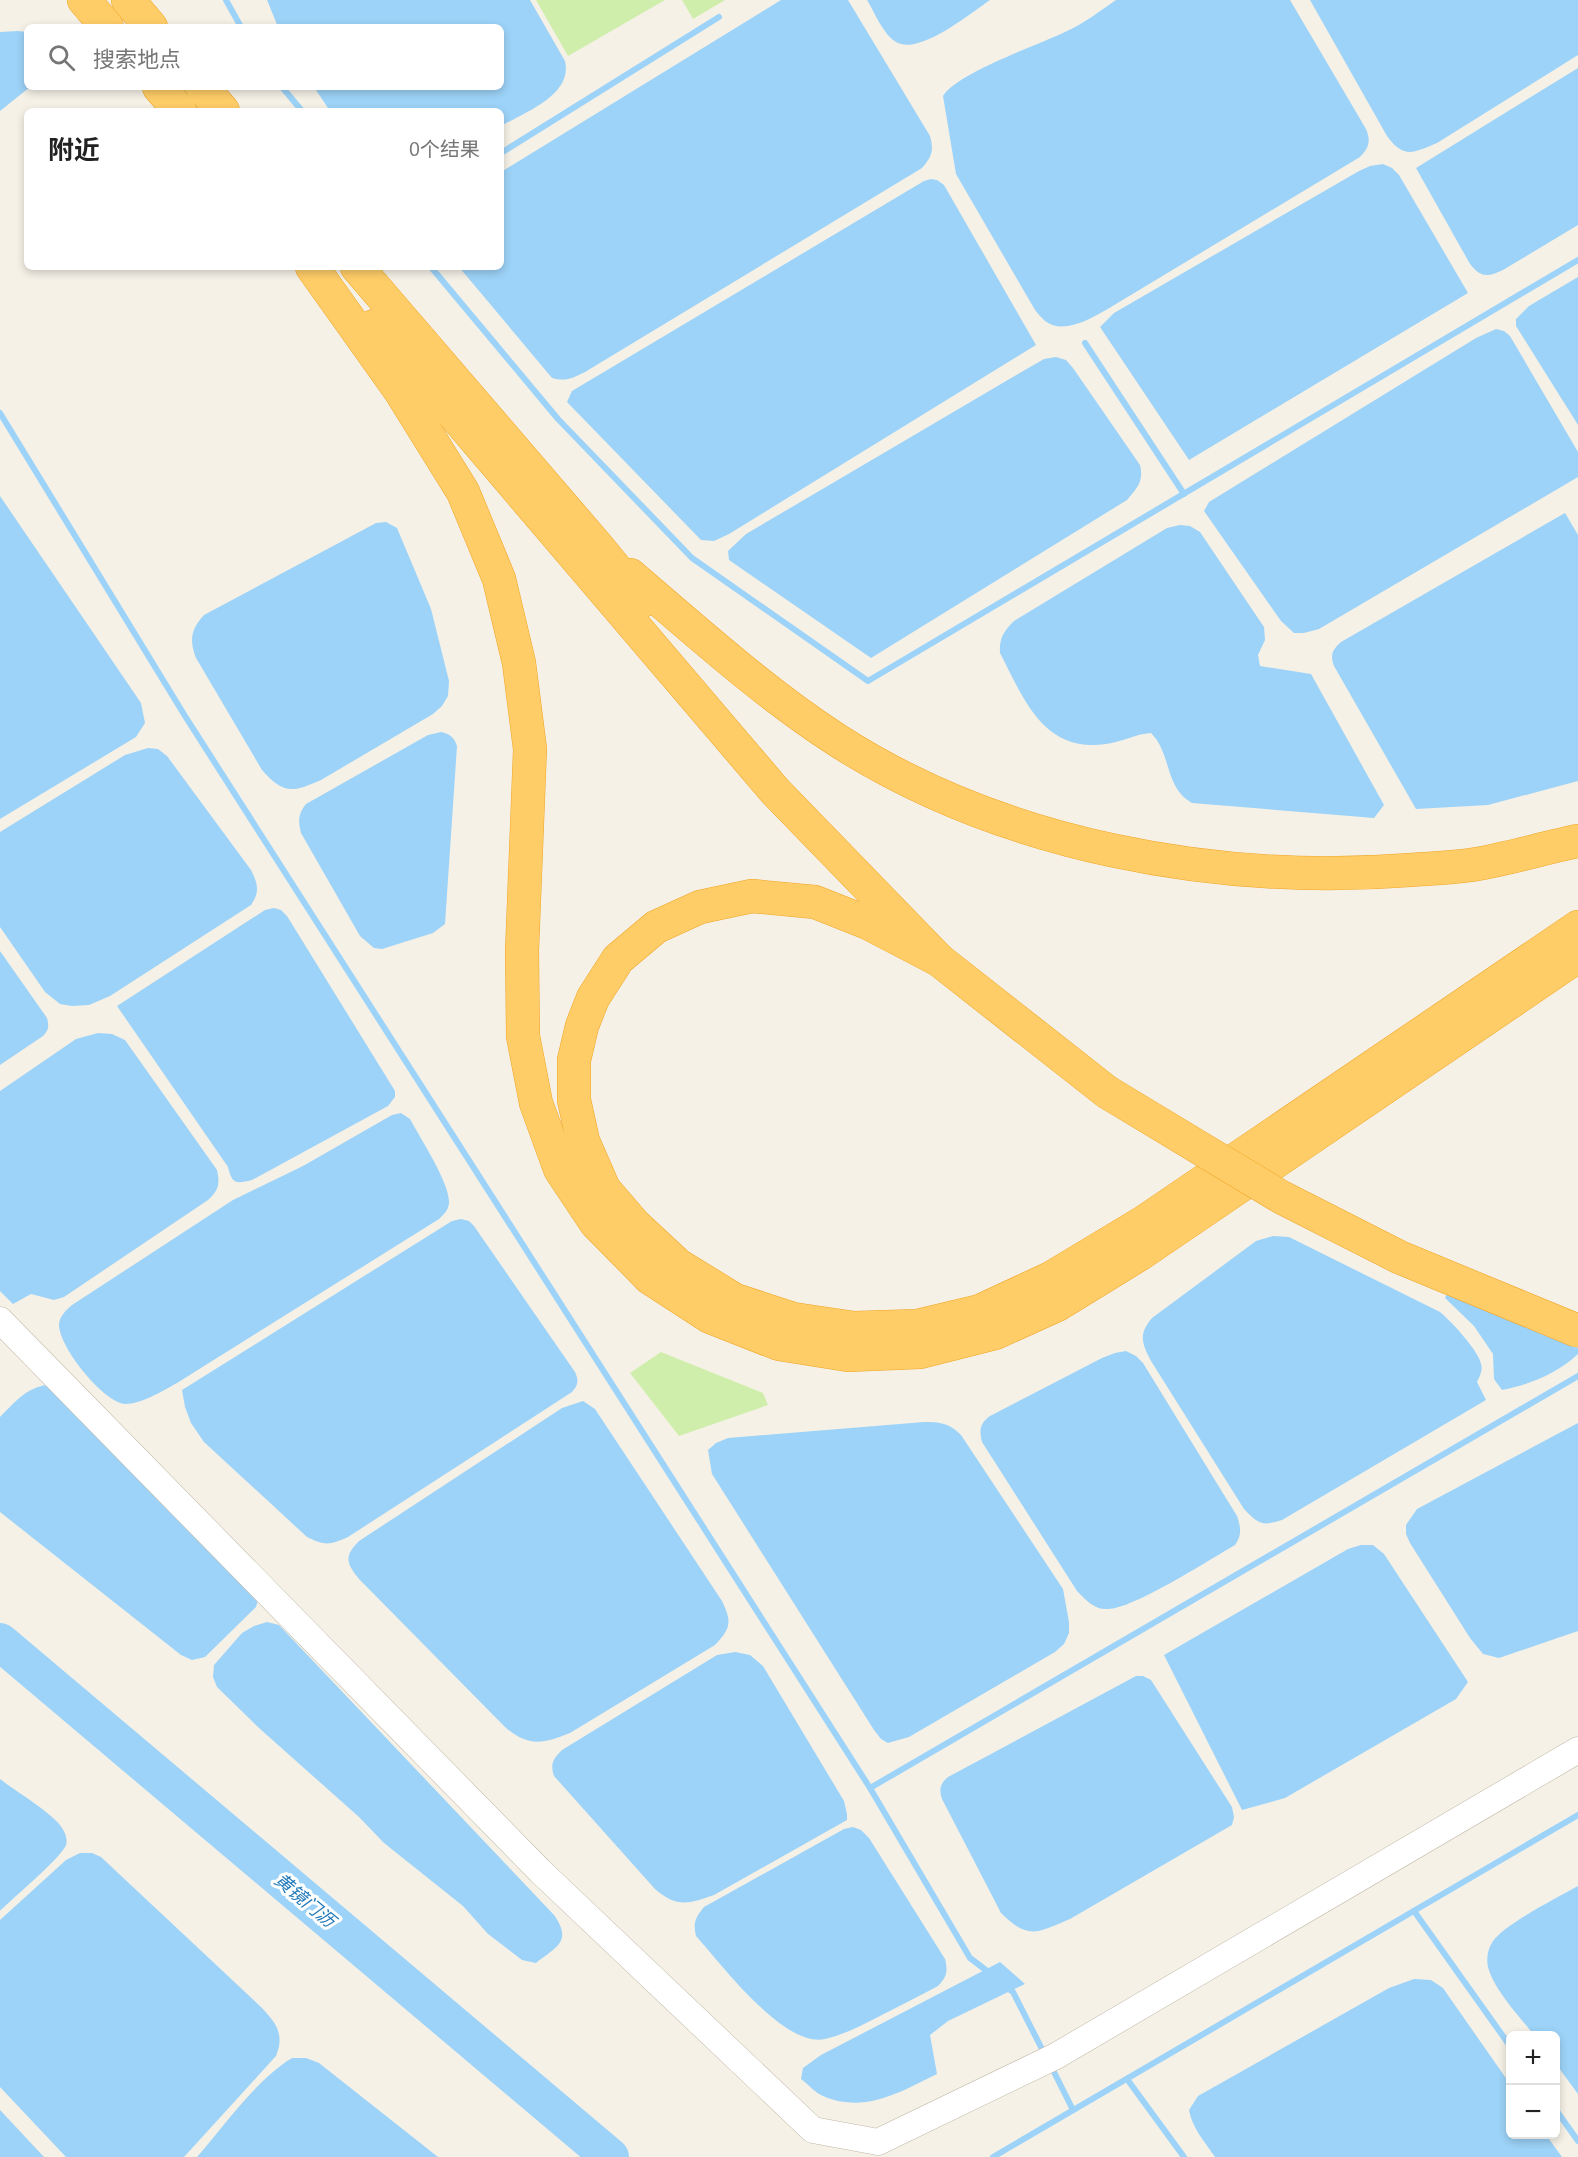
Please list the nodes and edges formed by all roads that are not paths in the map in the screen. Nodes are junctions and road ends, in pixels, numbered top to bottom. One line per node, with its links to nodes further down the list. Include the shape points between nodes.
1 (84, 0): 3 (highway)
2 (128, 0): 4 (highway)
3 (104, 24)
4 (148, 24)
5 (162, 90): 7 (highway)
6 (205, 90): 8 (highway)
7 (177, 108)
8 (220, 108)
9 (316, 270): 16 (highway, via 463,492 499,579 519,663 530,749 522,951 523,1036 536,1103 560,1169 596,1223 650,1278 710,1317 779,1344 848,1355 920,1352 995,1333 1057,1305 1140,1254)
10 (317, 270): 13 (highway, via 411,364)
11 (360, 270): 12 (highway)
12 (597, 546): 13 (highway); 14 (highway, via 751,678 838,740 922,787 1017,824 1117,852 1235,869 1355,874 1476,864)
13 (780, 785): 17 (highway); 18 (highway, via 1002,991 1131,1088 1338,1203 1469,1264)
14 (1578, 841)
15 (1578, 927): 17 (highway, via 1144,1222 1051,1278 980,1311 917,1326 854,1328 794,1319 735,1300 678,1265 604,1189 583,1141 574,1100 574,1060 593,998 618,959 656,927 700,907 752,896 815,902 868,923)
16 (1578, 956)
17 (939, 960): 20 (highway, bridge, via 1107,1092 1281,1197 1399,1257)
18 (1578, 1307)
19 (0, 1320): 21 (street, via 540,1871 813,2130 878,2142 1056,2056)
20 (1578, 1331)
21 (1578, 1750)

